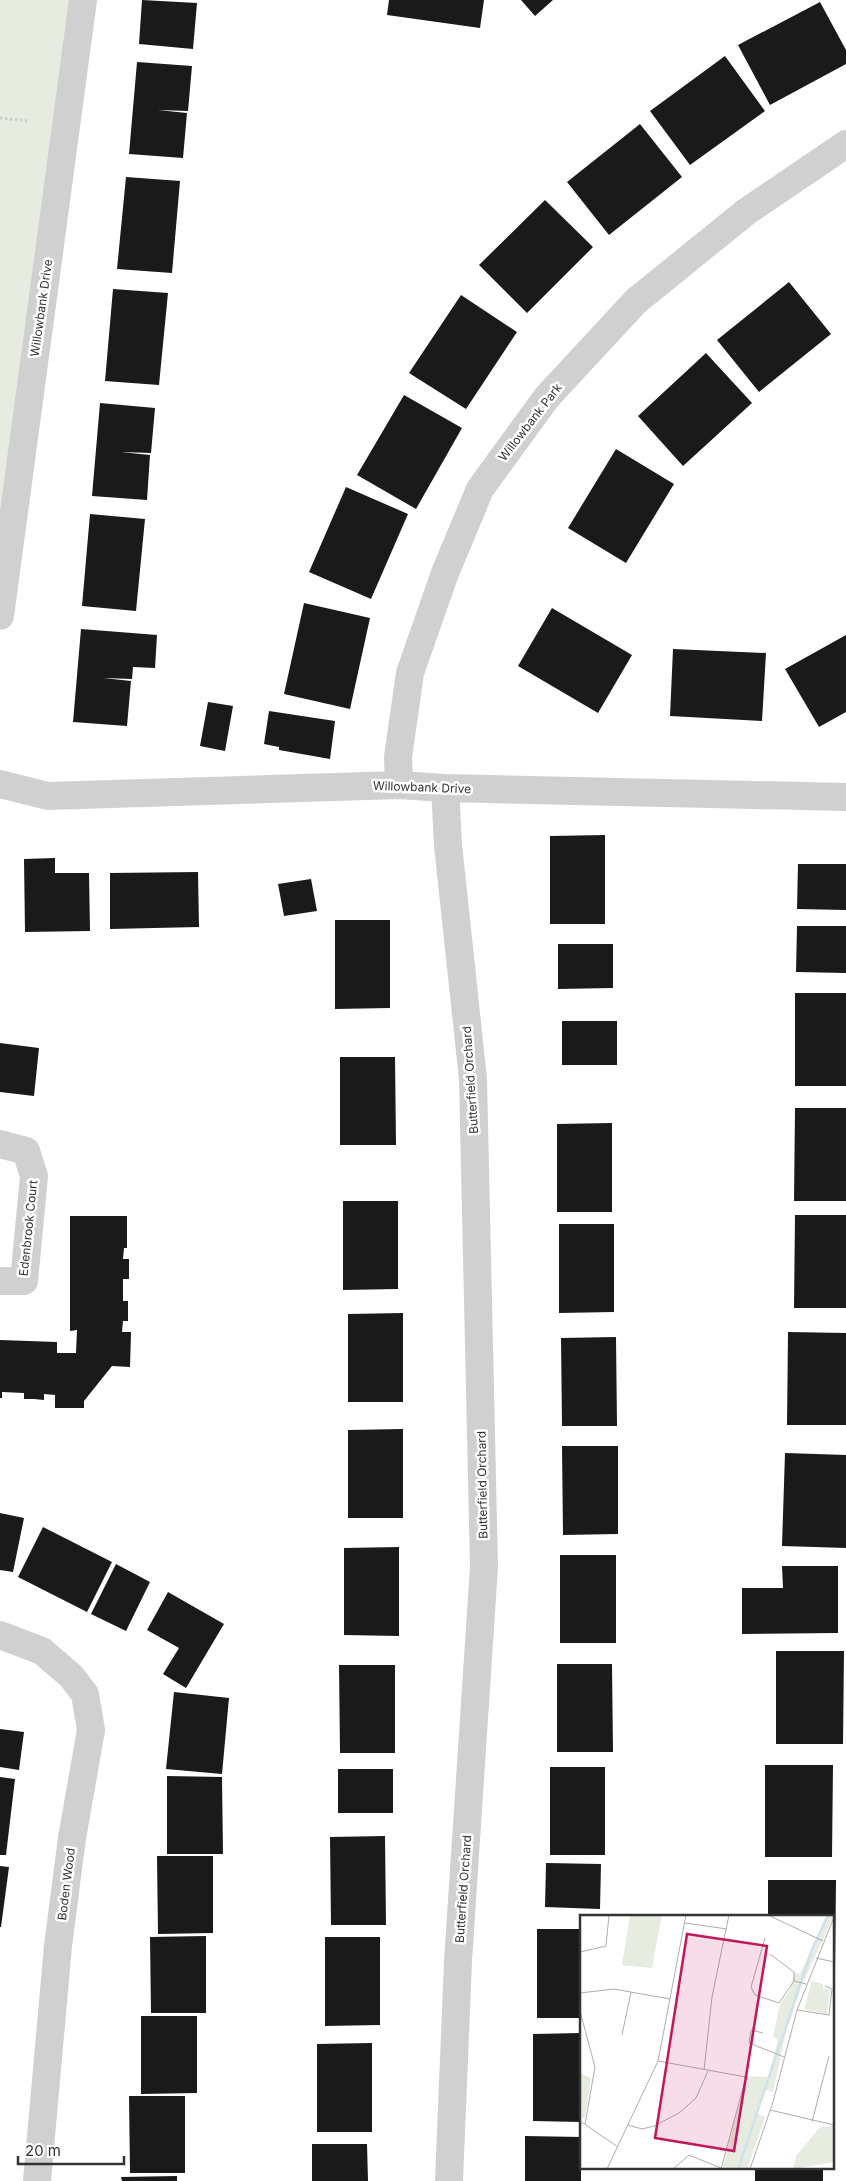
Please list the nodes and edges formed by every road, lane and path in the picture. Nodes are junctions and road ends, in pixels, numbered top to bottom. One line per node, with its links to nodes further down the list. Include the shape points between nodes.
1 (83, 0): 5 (street, Willowbank Drive)
2 (0, 118): 3 (path)
3 (30, 121)
4 (846, 144): 7 (street, Willowbank Park, via 746,212 636,301 547,397 480,489 445,573 410,672 398,758)
5 (0, 616)
6 (0, 784): 7 (street, Willowbank Drive, via 48,796)
7 (398, 785): 8 (street, Willowbank Drive)
8 (445, 788): 9 (street, Willowbank Drive); 14 (street, Butterfield Orchard, via 473,1079 484,1567 458,1961)
9 (846, 797)
10 (0, 1144): 11 (street, Edenbrook Court, via 26,1151 34,1176 24,1281)
11 (0, 1281)
12 (0, 1635): 13 (street, Boden Wood, via 42,1651 71,1676 85,1694 91,1730 58,1946)
13 (37, 2181)
14 (449, 2181)

